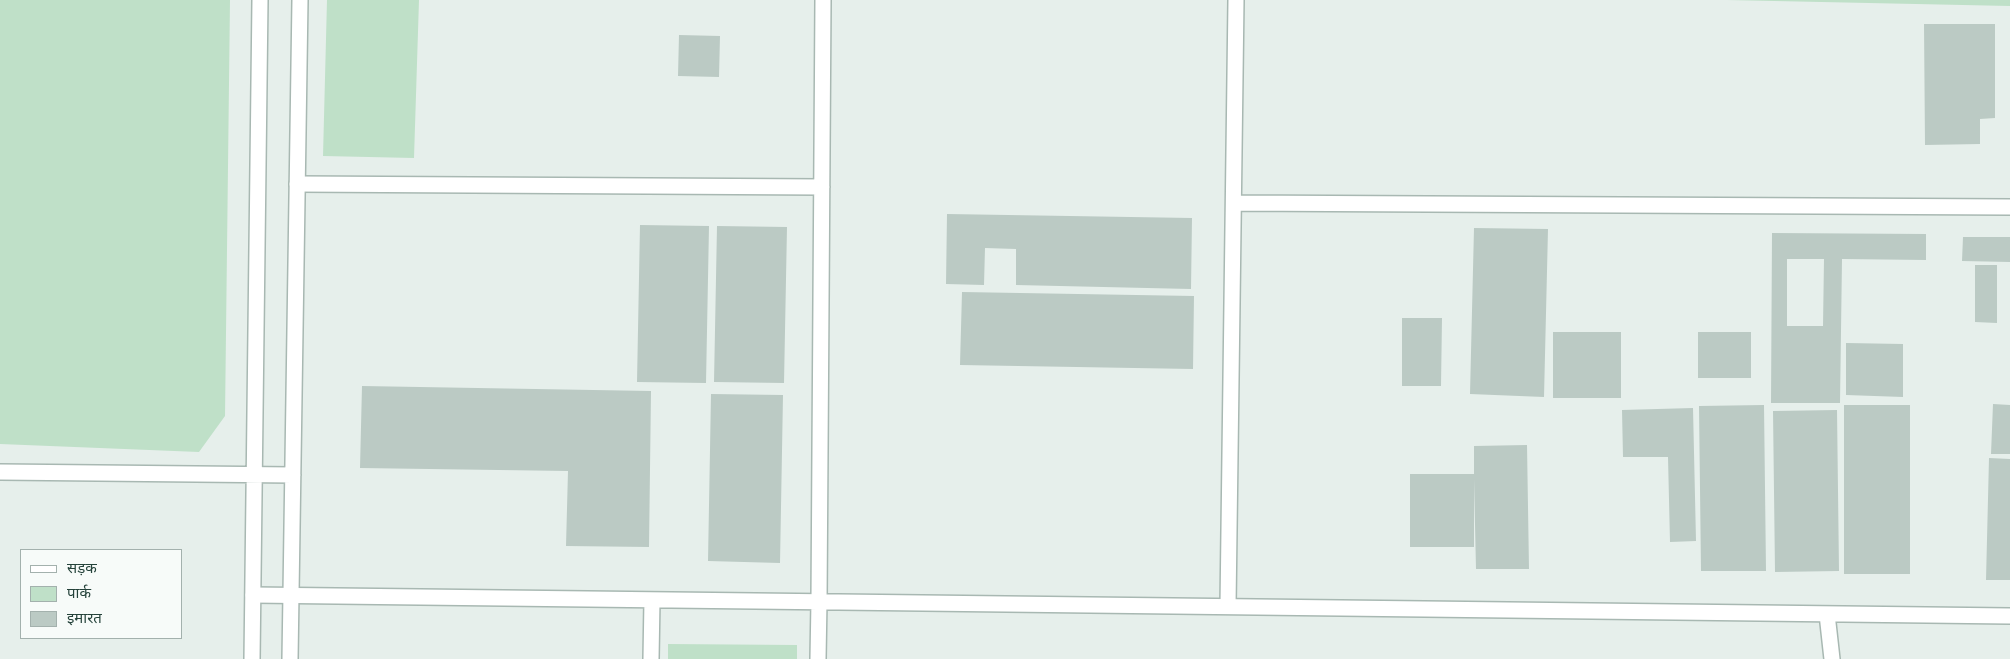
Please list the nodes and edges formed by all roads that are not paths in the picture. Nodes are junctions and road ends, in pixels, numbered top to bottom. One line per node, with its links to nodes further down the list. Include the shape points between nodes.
1 (260, 0): 10 (street)
2 (300, 0): 5 (street)
3 (823, 0): 6 (street)
4 (1236, 0): 7 (street)
5 (297, 184): 6 (street); 11 (street)
6 (822, 187): 15 (street)
7 (1234, 202): 8 (street); 16 (street)
8 (2010, 208)
9 (0, 472): 10 (street)
10 (254, 476): 11 (street); 12 (street)
11 (293, 476): 13 (street)
12 (253, 595): 13 (street); 19 (street)
13 (291, 596): 14 (street); 20 (street)
14 (652, 600): 15 (street); 21 (street)
15 (819, 602): 16 (street); 22 (street)
16 (1228, 606): 17 (street)
17 (1827, 614): 18 (street); 23 (street)
18 (2010, 616)
19 (252, 659)
20 (290, 659)
21 (651, 659)
22 (818, 659)
23 (1832, 659)

